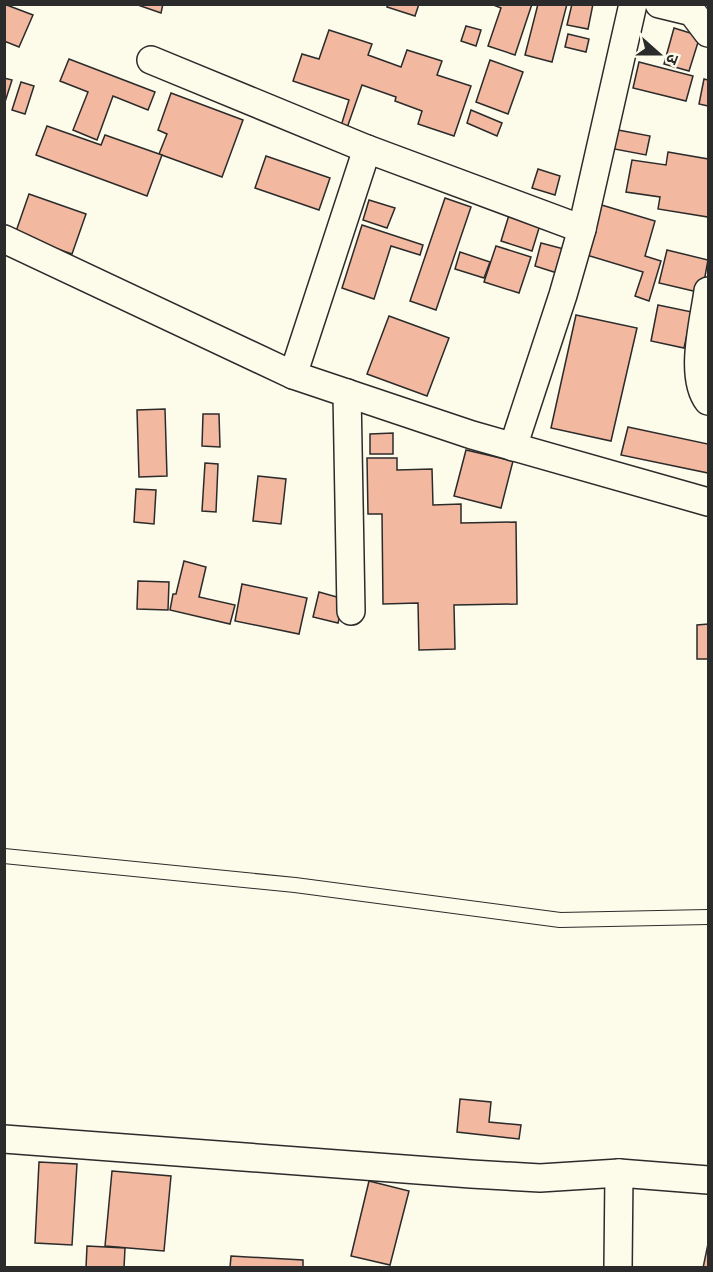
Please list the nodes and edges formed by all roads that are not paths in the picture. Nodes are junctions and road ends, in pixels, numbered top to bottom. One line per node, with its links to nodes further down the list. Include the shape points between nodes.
1 (633, 4): 6 (street)
2 (659, 4): 3 (street, via 692,12)
3 (708, 33)
4 (151, 60): 5 (street)
5 (367, 149): 6 (street); 9 (street)
6 (582, 229): 12 (street)
7 (4, 239): 9 (street)
8 (708, 291): 11 (street, via 699,381)
9 (293, 375): 10 (street)
10 (347, 393): 12 (street); 14 (street)
11 (708, 401)
12 (513, 447): 13 (street)
13 (708, 502)
14 (351, 611)
15 (4, 856): 16 (lane, via 306,886 560,920)
16 (708, 917)
17 (4, 1139): 18 (street, via 540,1178)
18 (619, 1173): 19 (street); 20 (street)
19 (708, 1180)
20 (618, 1268)

